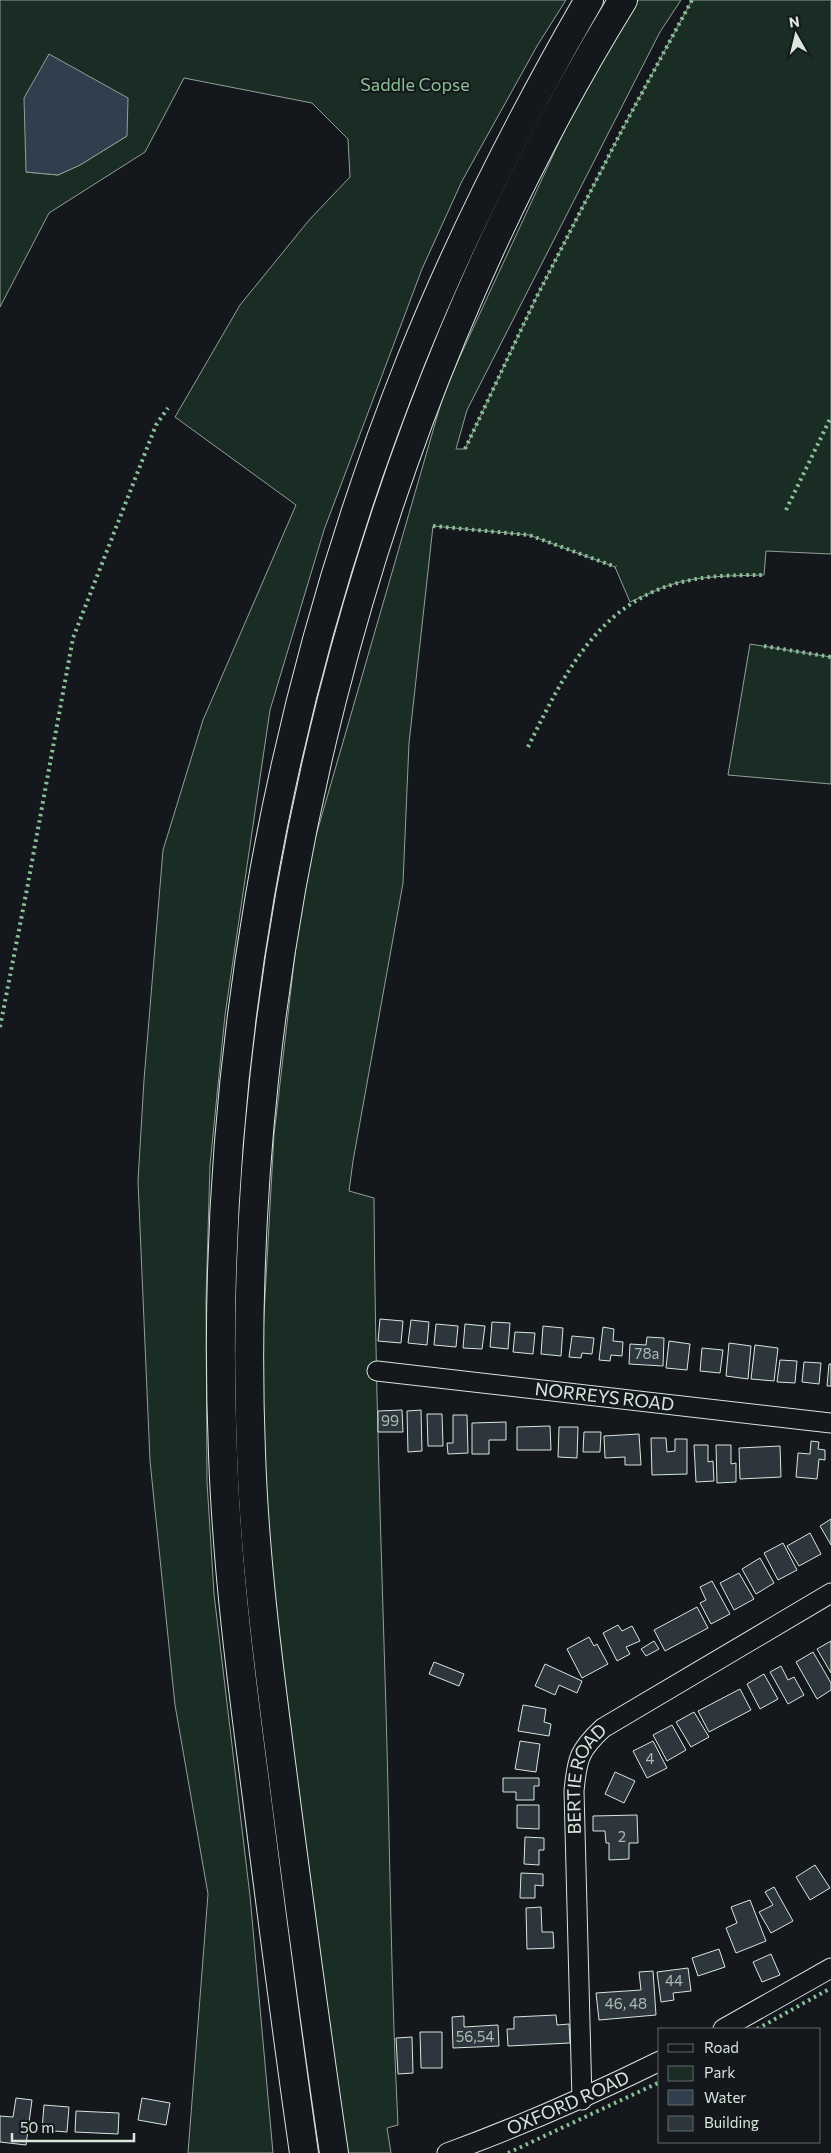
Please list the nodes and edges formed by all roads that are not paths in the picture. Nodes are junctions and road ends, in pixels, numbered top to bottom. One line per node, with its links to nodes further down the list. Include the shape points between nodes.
1 (589, 0): 9 (highway, via 526,111 464,237 384,431 343,551 302,700 260,892 247,975 223,1224 220,1332 223,1457 236,1641)
2 (623, 0): 13 (highway, via 566,100 492,247 457,324 375,544 320,747 292,887 270,1030 260,1127 249,1331 254,1510 273,1703)
3 (377, 1371): 4 (street, NORREYS ROAD)
4 (831, 1423)
5 (831, 1593): 10 (street, BERTIE ROAD, via 603,1728 586,1744 576,1767 574,1790)
6 (831, 1968): 7 (street)
7 (725, 2028)
8 (658, 2062): 10 (street, OXFORD ROAD)
9 (294, 2085): 11 (highway); 12 (highway)
10 (582, 2100): 14 (street, OXFORD ROAD)
11 (296, 2153)
12 (304, 2153)
13 (334, 2153)
14 (447, 2153)

